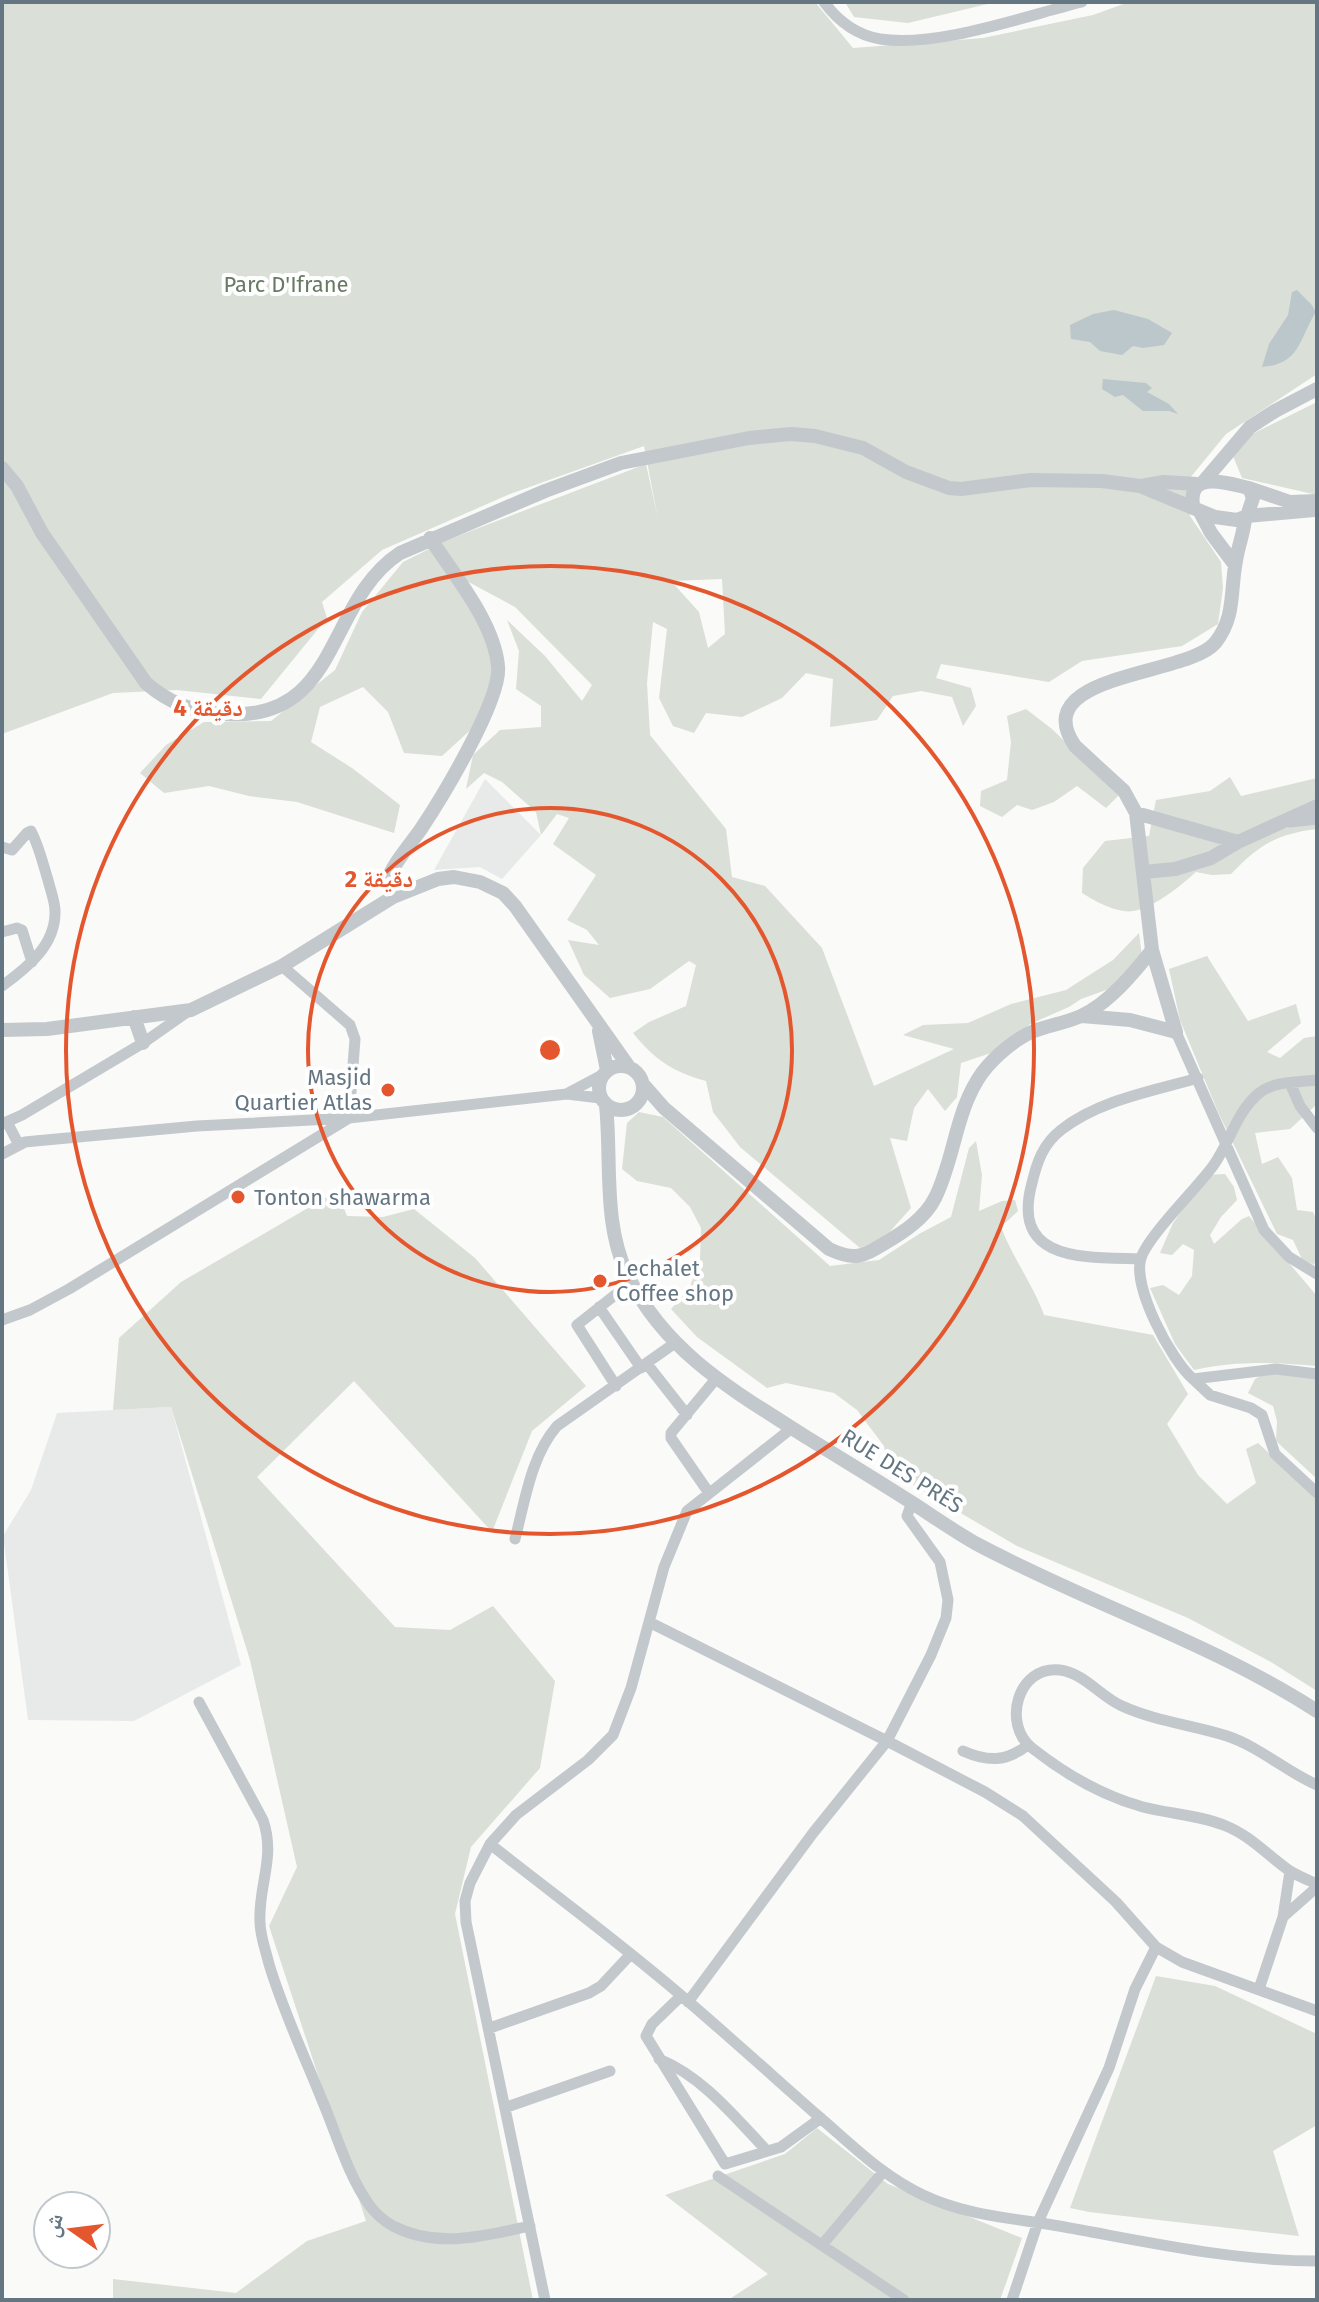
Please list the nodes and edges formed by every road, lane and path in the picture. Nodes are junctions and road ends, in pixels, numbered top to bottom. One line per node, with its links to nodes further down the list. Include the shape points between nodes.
1 (824, 2): 2 (street, via 857,31 900,40 963,32)
2 (1082, 2)
3 (1317, 389): 4 (street, via 1250,427)
4 (1226, 455): 6 (street); 7 (street)
5 (2, 468): 14 (street, via 146,683 194,710 254,714 280,707 315,675 380,570)
6 (1200, 482): 7 (street); 8 (street); 11 (street, via 1192,492)
7 (1233, 484): 9 (street)
8 (1140, 486): 11 (street); 14 (street, via 1053,479 949,488 844,442 770,435 621,463)
9 (1249, 488): 10 (street, via 1290,502); 13 (street, via 1253,498)
10 (1317, 501)
11 (1196, 509): 13 (street, via 1228,519); 15 (street)
12 (1317, 509): 13 (street)
13 (1246, 517): 15 (street)
14 (430, 538): 23 (street, via 485,623 499,669 484,716 392,872 388,885)
15 (1235, 565): 17 (street, via 1229,618 1214,645 1182,662 1101,684 1071,704 1069,738 1124,791)
16 (1317, 806): 19 (street)
17 (1136, 813): 20 (street); 22 (street)
18 (1317, 819): 19 (street)
19 (1281, 823): 20 (street)
20 (1238, 842): 22 (street, via 1193,864)
21 (2, 847): 26 (street, via 12,850 31,831 54,904 48,939)
22 (1144, 872): 25 (street)
23 (393, 897): 27 (street); 32 (street, via 454,877 503,893)
24 (2, 932): 26 (street, via 22,930)
25 (1152, 950): 30 (street, via 1120,986); 34 (street)
26 (32, 962): 28 (street)
27 (282, 966): 29 (street); 46 (street, via 350,1025 355,1039)
28 (2, 986)
29 (191, 1010): 31 (street); 35 (street)
30 (1082, 1016): 34 (street, via 1130,1020); 45 (street, via 1032,1032 984,1070 961,1113 934,1199 901,1233 865,1255 852,1257 829,1249)
31 (134, 1017): 33 (street); 35 (street)
32 (598, 1023): 36 (street); 37 (street)
33 (2, 1030)
34 (1176, 1032): 38 (street)
35 (143, 1043): 47 (street)
36 (629, 1067): 37 (street); 41 (street)
37 (605, 1072): 42 (street); 43 (street, via 598,1090)
38 (1198, 1078): 51 (street); 53 (street, via 1089,1113 1060,1131 1036,1166 1027,1208 1035,1235 1074,1257)
39 (1317, 1080): 40 (street)
40 (1290, 1083): 48 (street); 51 (street, via 1258,1094 1237,1119)
41 (643, 1084): 44 (street, via 643,1092); 45 (street)
42 (567, 1094): 43 (street); 46 (street)
43 (603, 1101): 44 (street); 49 (street, RUE DES PRÉS)
44 (629, 1107): 45 (street); 49 (street, RUE DES PRÉS)
45 (664, 1108)
46 (349, 1118): 50 (street, via 197,1126); 57 (street, via 69,1289)
47 (4, 1123): 50 (street)
48 (1317, 1128)
49 (610, 1141): 58 (street, RUE DES PRÉS, via 612,1217 621,1259 645,1305)
50 (19, 1145): 52 (street)
51 (1226, 1146): 53 (street); 54 (street, via 1264,1230 1289,1257)
52 (2, 1154)
53 (1141, 1259): 61 (street, via 1145,1293 1158,1327 1171,1354)
54 (1317, 1274)
55 (615, 1295): 56 (street)
56 (599, 1307): 59 (street); 63 (street, via 577,1325)
57 (2, 1320)
58 (675, 1343): 59 (street); 62 (street, RUE DES PRÉS)
59 (644, 1366): 63 (street); 64 (street)
60 (1317, 1374): 61 (street, via 1276,1369)
61 (1193, 1379): 67 (street, via 1210,1395 1262,1415 1275,1454)
62 (715, 1380): 64 (street); 65 (street, RUE DES PRÉS)
63 (616, 1386): 69 (street, via 550,1435 537,1459)
64 (687, 1415): 66 (street, via 671,1438)
65 (792, 1428): 66 (street); 68 (street, RUE DES PRÉS)
66 (709, 1493): 70 (street, via 687,1511 677,1531)
67 (1317, 1493)
68 (912, 1502): 72 (street, RUE DES PRÉS, via 975,1543 1245,1669); 73 (street, via 907,1516 940,1562 948,1600 931,1655)
69 (515, 1539)
70 (649, 1622): 73 (street); 77 (street, via 613,1735 516,1815)
71 (199, 1702): 95 (street, via 269,1836 259,1923 262,1940 277,1989 371,2207 389,2225 441,2239 469,2239)
72 (1317, 1711)
73 (887, 1741): 81 (street, via 1023,1816); 84 (street)
74 (1028, 1745): 75 (street, via 1002,1760 984,1760); 76 (street, via 1017,1715 1019,1692 1038,1675 1063,1670 1145,1717 1227,1736); 78 (street, via 1106,1795 1242,1833)
75 (963, 1751)
76 (1317, 1785)
77 (490, 1844): 82 (street); 86 (street, via 465,1901)
78 (1290, 1871): 79 (street); 80 (street)
79 (1317, 1886): 80 (street)
80 (1283, 1917): 83 (street)
81 (1156, 1947): 83 (street, via 1182,1962); 94 (street, via 1135,1989 1109,2068)
82 (630, 1955): 84 (street); 86 (street, via 589,1993)
83 (1259, 1989): 85 (street)
84 (685, 1999): 87 (street, via 647,2030); 90 (street)
85 (1317, 2011)
86 (490, 2028): 89 (street)
87 (658, 2058): 91 (street, via 695,2081); 91 (street, via 725,2164)
88 (610, 2071): 89 (street)
89 (507, 2107): 95 (street)
90 (821, 2118): 91 (street); 92 (street)
91 (767, 2151)
92 (883, 2172): 94 (street, via 946,2204); 96 (street)
93 (718, 2176): 96 (street)
94 (1038, 2222): 97 (street, via 1216,2254); 100 (street)
95 (530, 2226): 98 (street)
96 (822, 2245): 99 (street)
97 (1317, 2261)
98 (545, 2300)
99 (904, 2300)
100 (1012, 2300)

